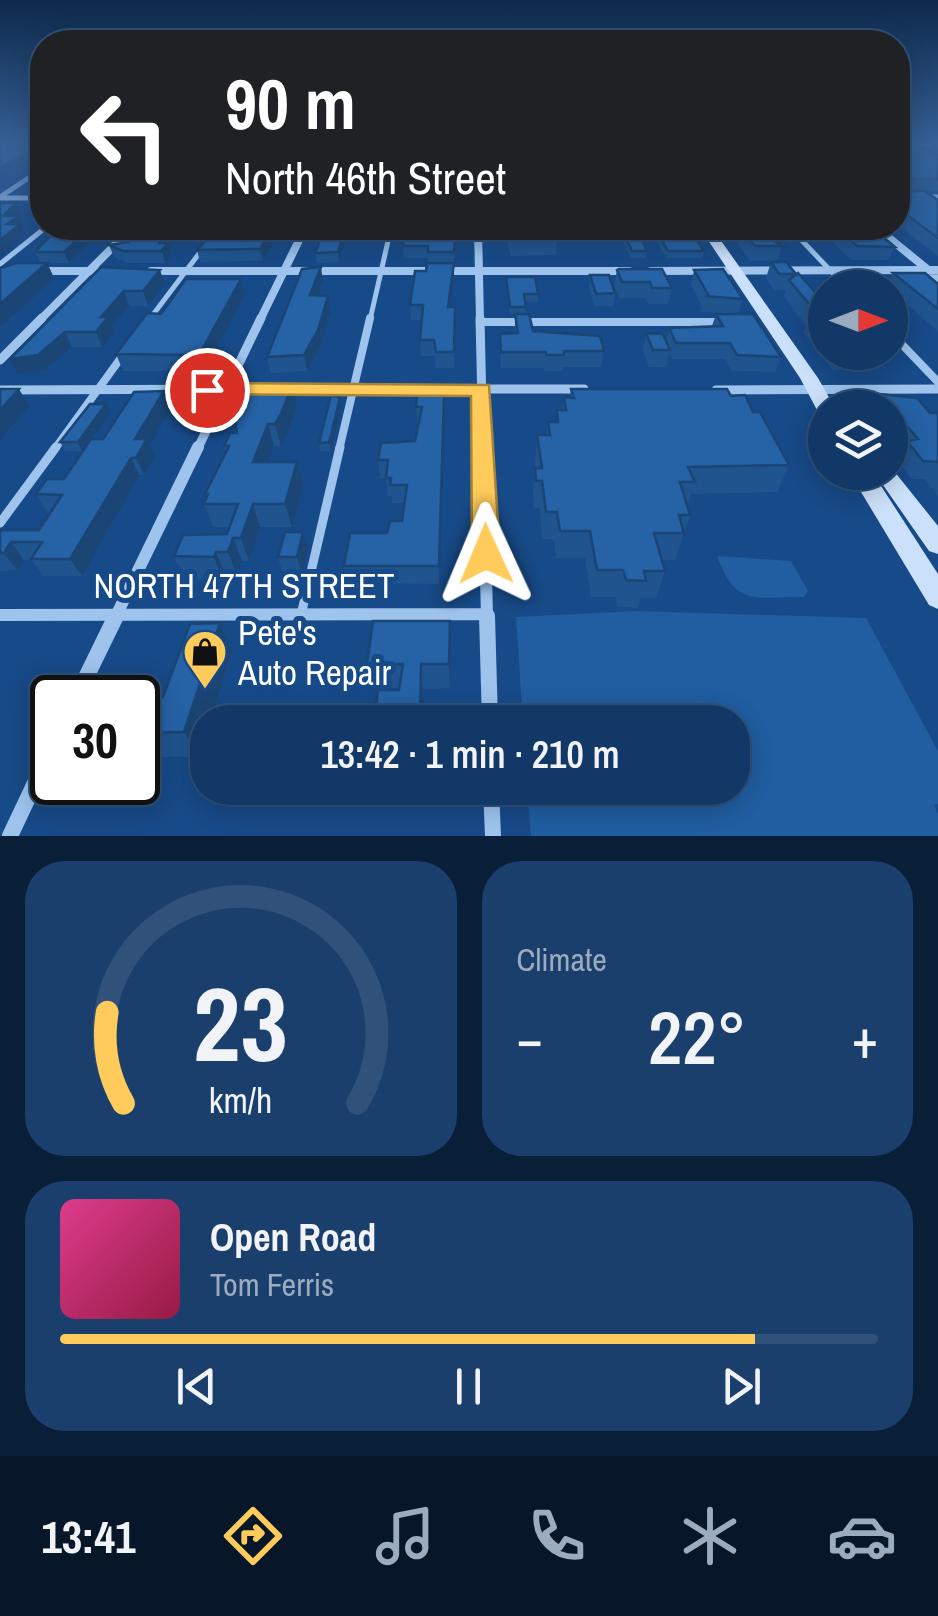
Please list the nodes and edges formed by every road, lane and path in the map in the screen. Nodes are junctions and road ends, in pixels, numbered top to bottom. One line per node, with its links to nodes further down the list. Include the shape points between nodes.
1 (22, 182): 2 (street)
2 (0, 197): 6 (street)
3 (910, 197): 4 (street)
4 (920, 197): 5 (street); 7 (lane)
5 (938, 197)
6 (30, 198)
7 (938, 210)
8 (32, 240): 17 (lane)
9 (120, 240): 24 (street)
10 (209, 240): 27 (lane)
11 (299, 240): 28 (street)
12 (387, 240): 18 (lane)
13 (478, 240): 29 (street)
14 (711, 240): 30 (main road)
15 (802, 240): 20 (lane)
16 (893, 240): 21 (street)
17 (0, 268): 22 (street)
18 (381, 270): 28 (street); 29 (street); 42 (lane)
19 (808, 270): 30 (street)
20 (831, 270)
21 (933, 270): 31 (street)
22 (19, 271)
23 (37, 271): 24 (street)
24 (89, 271): 25 (street); 37 (street)
25 (119, 271)
26 (136, 271): 27 (street)
27 (186, 271): 28 (street); 34 (lane)
28 (284, 271): 41 (street)
29 (479, 271): 30 (street); 32 (street)
30 (736, 271): 46 (main road, via 761,322)
31 (938, 278)
32 (480, 322): 33 (lane); 43 (street)
33 (733, 322)
34 (138, 335)
35 (128, 349): 40 (lane)
36 (908, 352): 38 (lane)
37 (0, 360)
38 (938, 386): 47 (street)
39 (0, 390): 40 (street)
40 (98, 390): 41 (street); 51 (lane)
41 (226, 390): 42 (street); 56 (street)
42 (354, 390): 43 (street); 57 (lane)
43 (482, 390): 44 (street); 54 (street)
44 (598, 390)
45 (696, 390): 48 (street)
46 (814, 390)
47 (902, 390)
48 (808, 398)
49 (871, 490): 53 (main road)
50 (898, 490): 52 (main road)
51 (0, 522)
52 (938, 544)
53 (938, 597)
54 (488, 614): 57 (street, NORTH 47TH STREET); 59 (street)
55 (0, 615): 56 (street, NORTH 47TH STREET)
56 (116, 615): 57 (street, NORTH 47TH STREET); 58 (street)
57 (301, 615)
58 (87, 675)
59 (490, 705)
60 (30, 794): 62 (street)
61 (491, 805): 63 (street)
62 (10, 836)
63 (492, 836)

